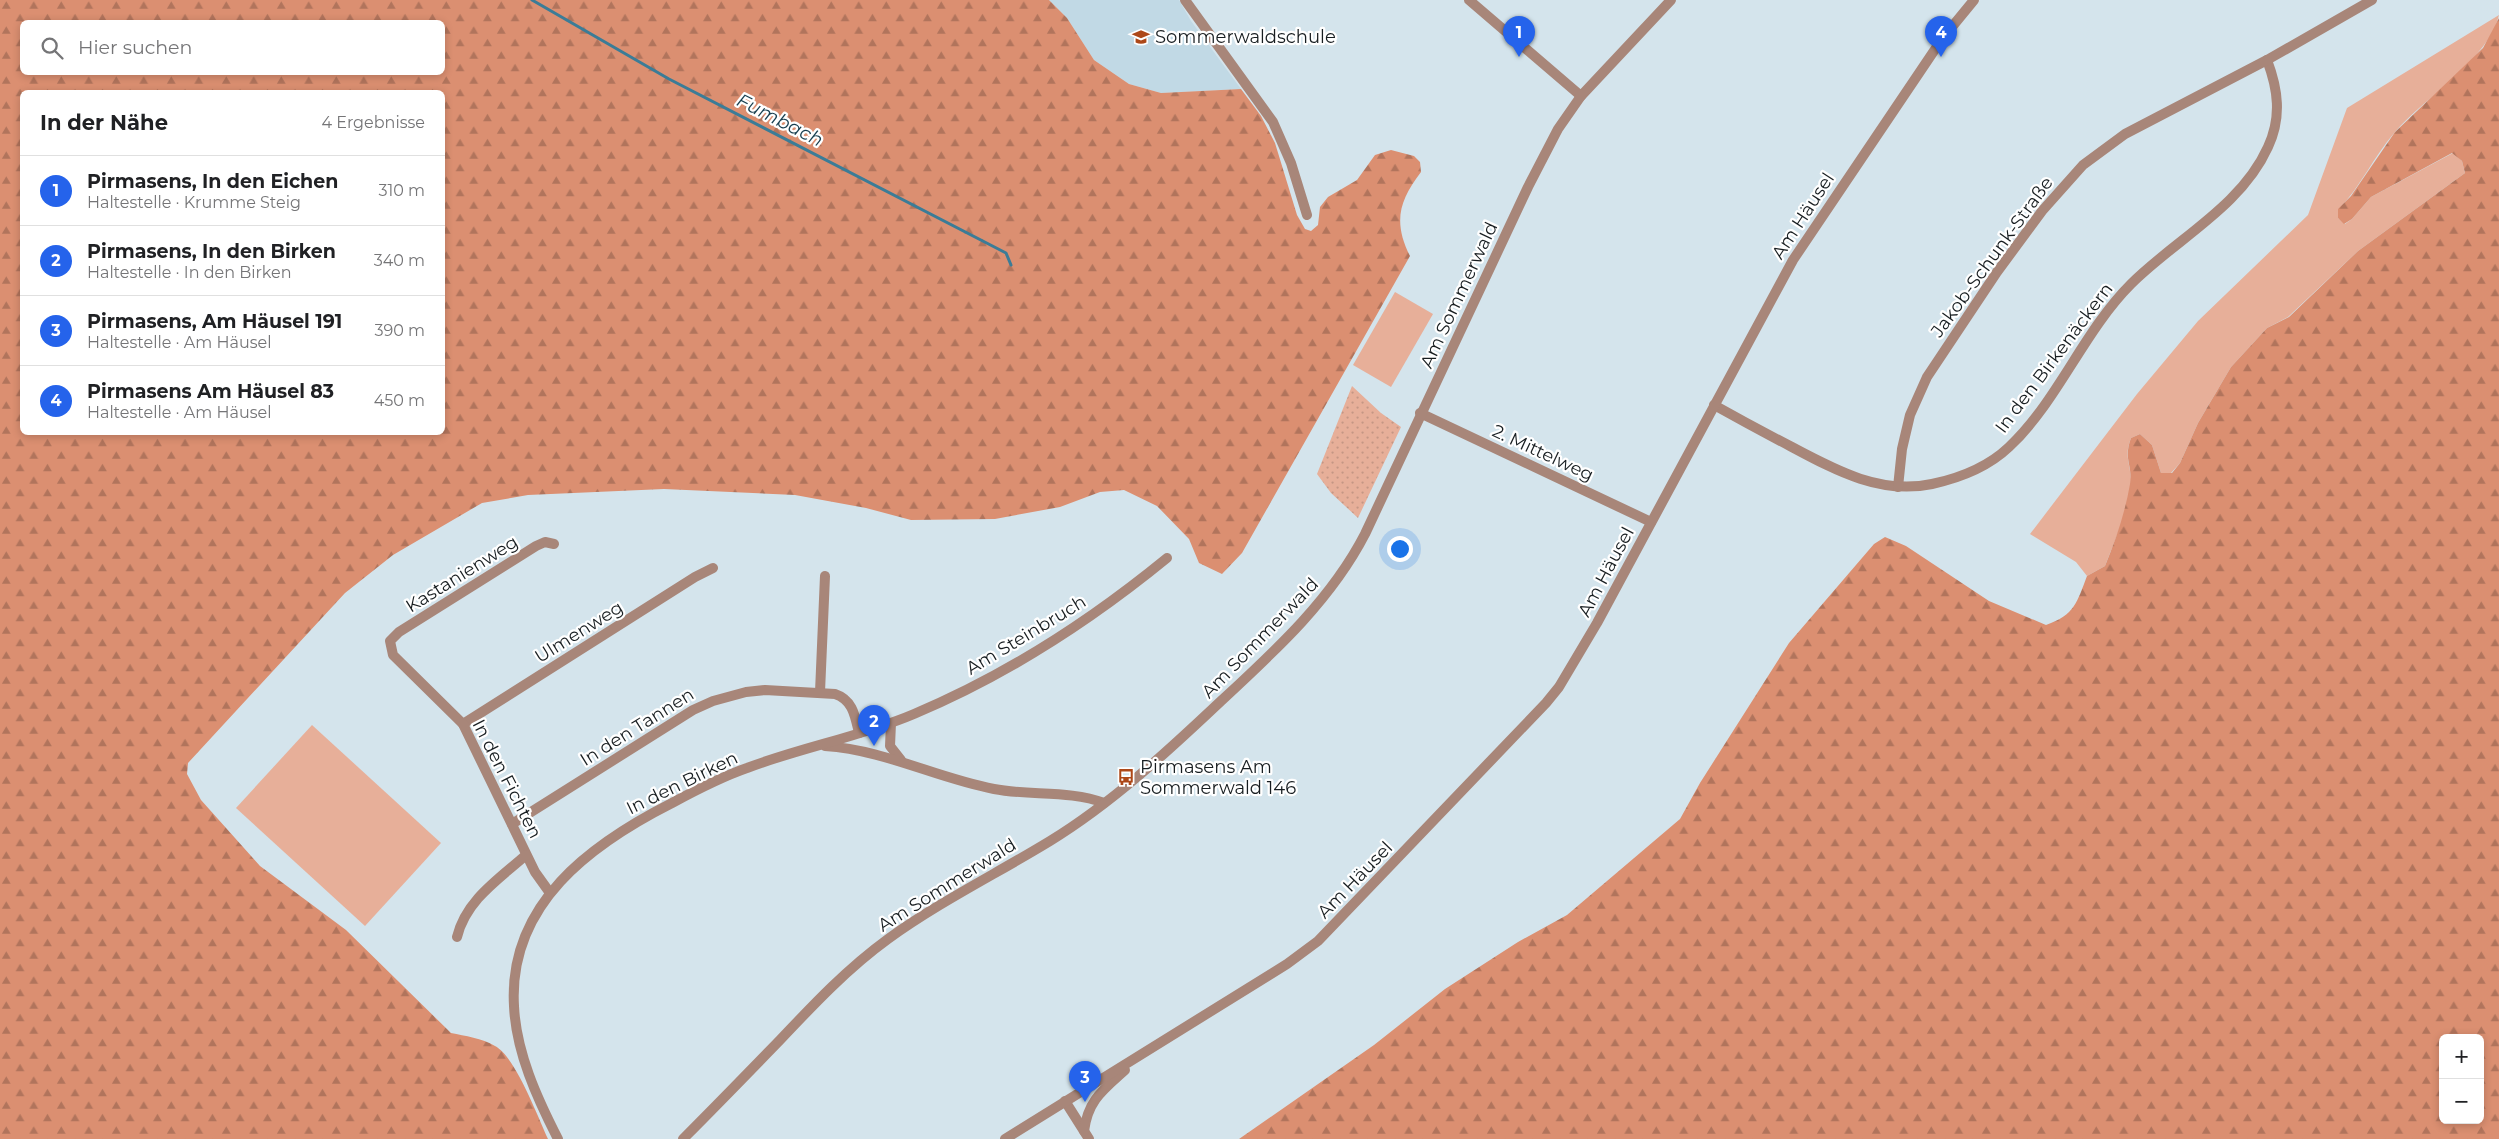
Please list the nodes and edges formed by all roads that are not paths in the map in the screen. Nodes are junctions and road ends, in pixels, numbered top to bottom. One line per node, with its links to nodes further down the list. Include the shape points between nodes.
1 (1184, 0): 8 (street, via 1274,122)
2 (1469, 0): 7 (street)
3 (1671, 0): 7 (street, Am Sommerwald)
4 (1974, 0): 9 (street, Am Häusel, via 1942,39 1810,231)
5 (2372, 0): 6 (street, Jakob-Schunk-Straße)
6 (2267, 60): 11 (street, Jakob-Schunk-Straße, via 2125,134 2083,165 2064,185 1997,272 1927,377 1910,414); 11 (street, In den Birkenäckern, via 2275,82 2277,122 2258,167 2238,192 2146,270 2116,300 2035,417 2007,449 1964,474 1931,484)
7 (1581, 96): 10 (street, Am Sommerwald, via 1546,151)
8 (1307, 215)
9 (1714, 405): 11 (street, In den Birkenäckern, via 1833,469 1867,482); 12 (street, Am Häusel)
10 (1420, 414): 12 (street, 2. Mittelweg); 24 (street, Am Sommerwald, via 1354,555 1330,590 1193,728)
11 (1898, 487)
12 (1651, 522): 29 (street, Am Häusel, via 1578,658 1559,687 1528,723 1318,942)
13 (554, 544): 17 (street, Kastanienweg, via 545,542 536,546 399,632)
14 (1167, 558): 19 (street, Am Steinbruch, via 1108,604 1044,647 979,683)
15 (713, 568): 20 (street, Ulmenweg)
16 (825, 576): 18 (street)
17 (390, 642): 20 (street, In den Fichten, via 390,651 397,660)
18 (820, 692): 21 (street, In den Tannen, via 848,700); 25 (street, In den Tannen, via 756,691 713,701 693,710)
19 (891, 723): 21 (street, Am Steinbruch); 23 (street, via 890,746)
20 (463, 724): 25 (street, In den Fichten)
21 (859, 733): 22 (street, Am Steinbruch)
22 (817, 745): 23 (street, In den Birken, via 859,750); 27 (street, In den Birken, via 722,778 654,812 595,849)
23 (900, 760): 24 (street, In den Birken, via 994,789 1085,797)
24 (1104, 803): 33 (street, Am Sommerwald, via 1051,841 923,915 864,958)
25 (512, 824): 26 (street, In den Fichten)
26 (526, 855): 27 (street, In den Fichten); 28 (street, via 469,908)
27 (550, 893): 32 (street, In den Birken, via 523,942 516,966 514,1004 520,1049)
28 (457, 937)
29 (1145, 1052): 30 (street, Am Häusel); 31 (street, Am Häusel, via 1098,1094 1086,1112)
30 (1065, 1101): 31 (street, Am Häusel); 34 (street, Am Häusel)
31 (1086, 1135)
32 (558, 1139)
33 (683, 1139)
34 (1005, 1139)

